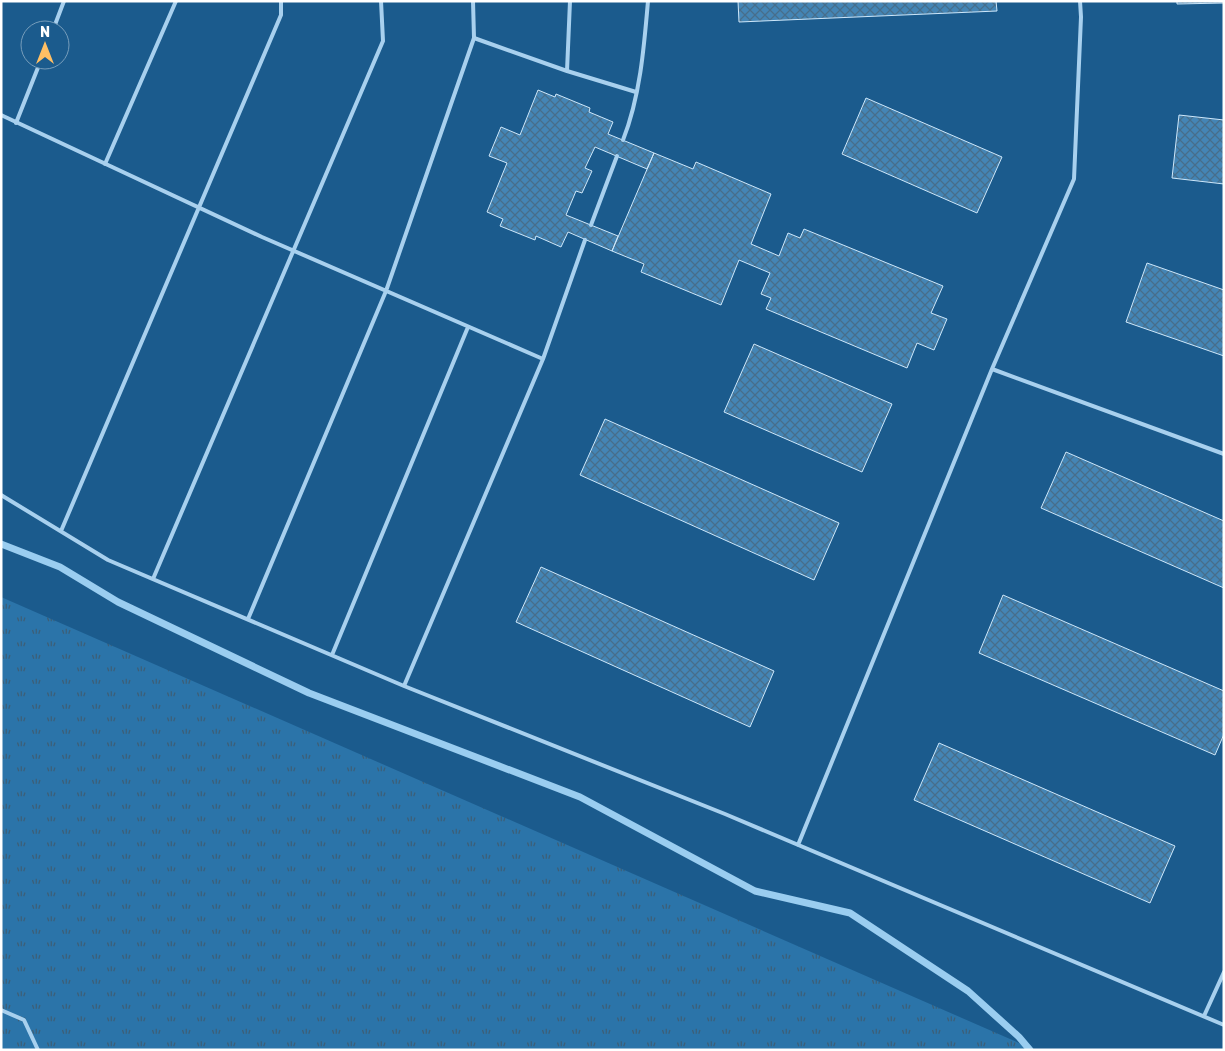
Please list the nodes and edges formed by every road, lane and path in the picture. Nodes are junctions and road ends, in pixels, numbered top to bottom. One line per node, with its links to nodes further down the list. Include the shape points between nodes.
1 (64, 1): 9 (lane)
2 (176, 1): 18 (lane)
3 (281, 1): 19 (lane, via 281,15)
4 (381, 1): 22 (lane, via 383,41)
5 (473, 1): 10 (lane)
6 (570, 1): 12 (lane)
7 (648, 1): 13 (lane, via 644,55)
8 (1080, 1): 26 (lane, via 1074,179)
9 (57, 20)
10 (474, 38): 12 (lane); 23 (lane)
11 (37, 70): 15 (lane)
12 (567, 71): 13 (lane)
13 (636, 92): 16 (lane, via 630,124)
14 (1, 116): 15 (lane)
15 (16, 122): 18 (lane)
16 (623, 140)
17 (617, 156): 20 (lane)
18 (105, 164): 19 (lane)
19 (199, 208): 22 (lane); 29 (lane)
20 (591, 225)
21 (585, 240): 25 (lane)
22 (293, 251): 23 (lane); 30 (lane)
23 (386, 291): 24 (lane); 31 (lane)
24 (468, 326): 25 (lane); 32 (lane)
25 (543, 359): 33 (lane)
26 (992, 369): 27 (lane); 34 (lane)
27 (1224, 454)
28 (1, 494): 29 (lane)
29 (61, 531): 30 (lane, via 108,560)
30 (153, 579): 31 (lane)
31 (248, 619): 32 (lane)
32 (332, 655): 33 (lane)
33 (404, 686): 34 (lane)
34 (798, 845): 37 (lane)
35 (1224, 972): 37 (lane)
36 (1, 1010): 39 (lane, via 24,1020)
37 (1204, 1016): 38 (lane)
38 (1224, 1025)
39 (38, 1050)

